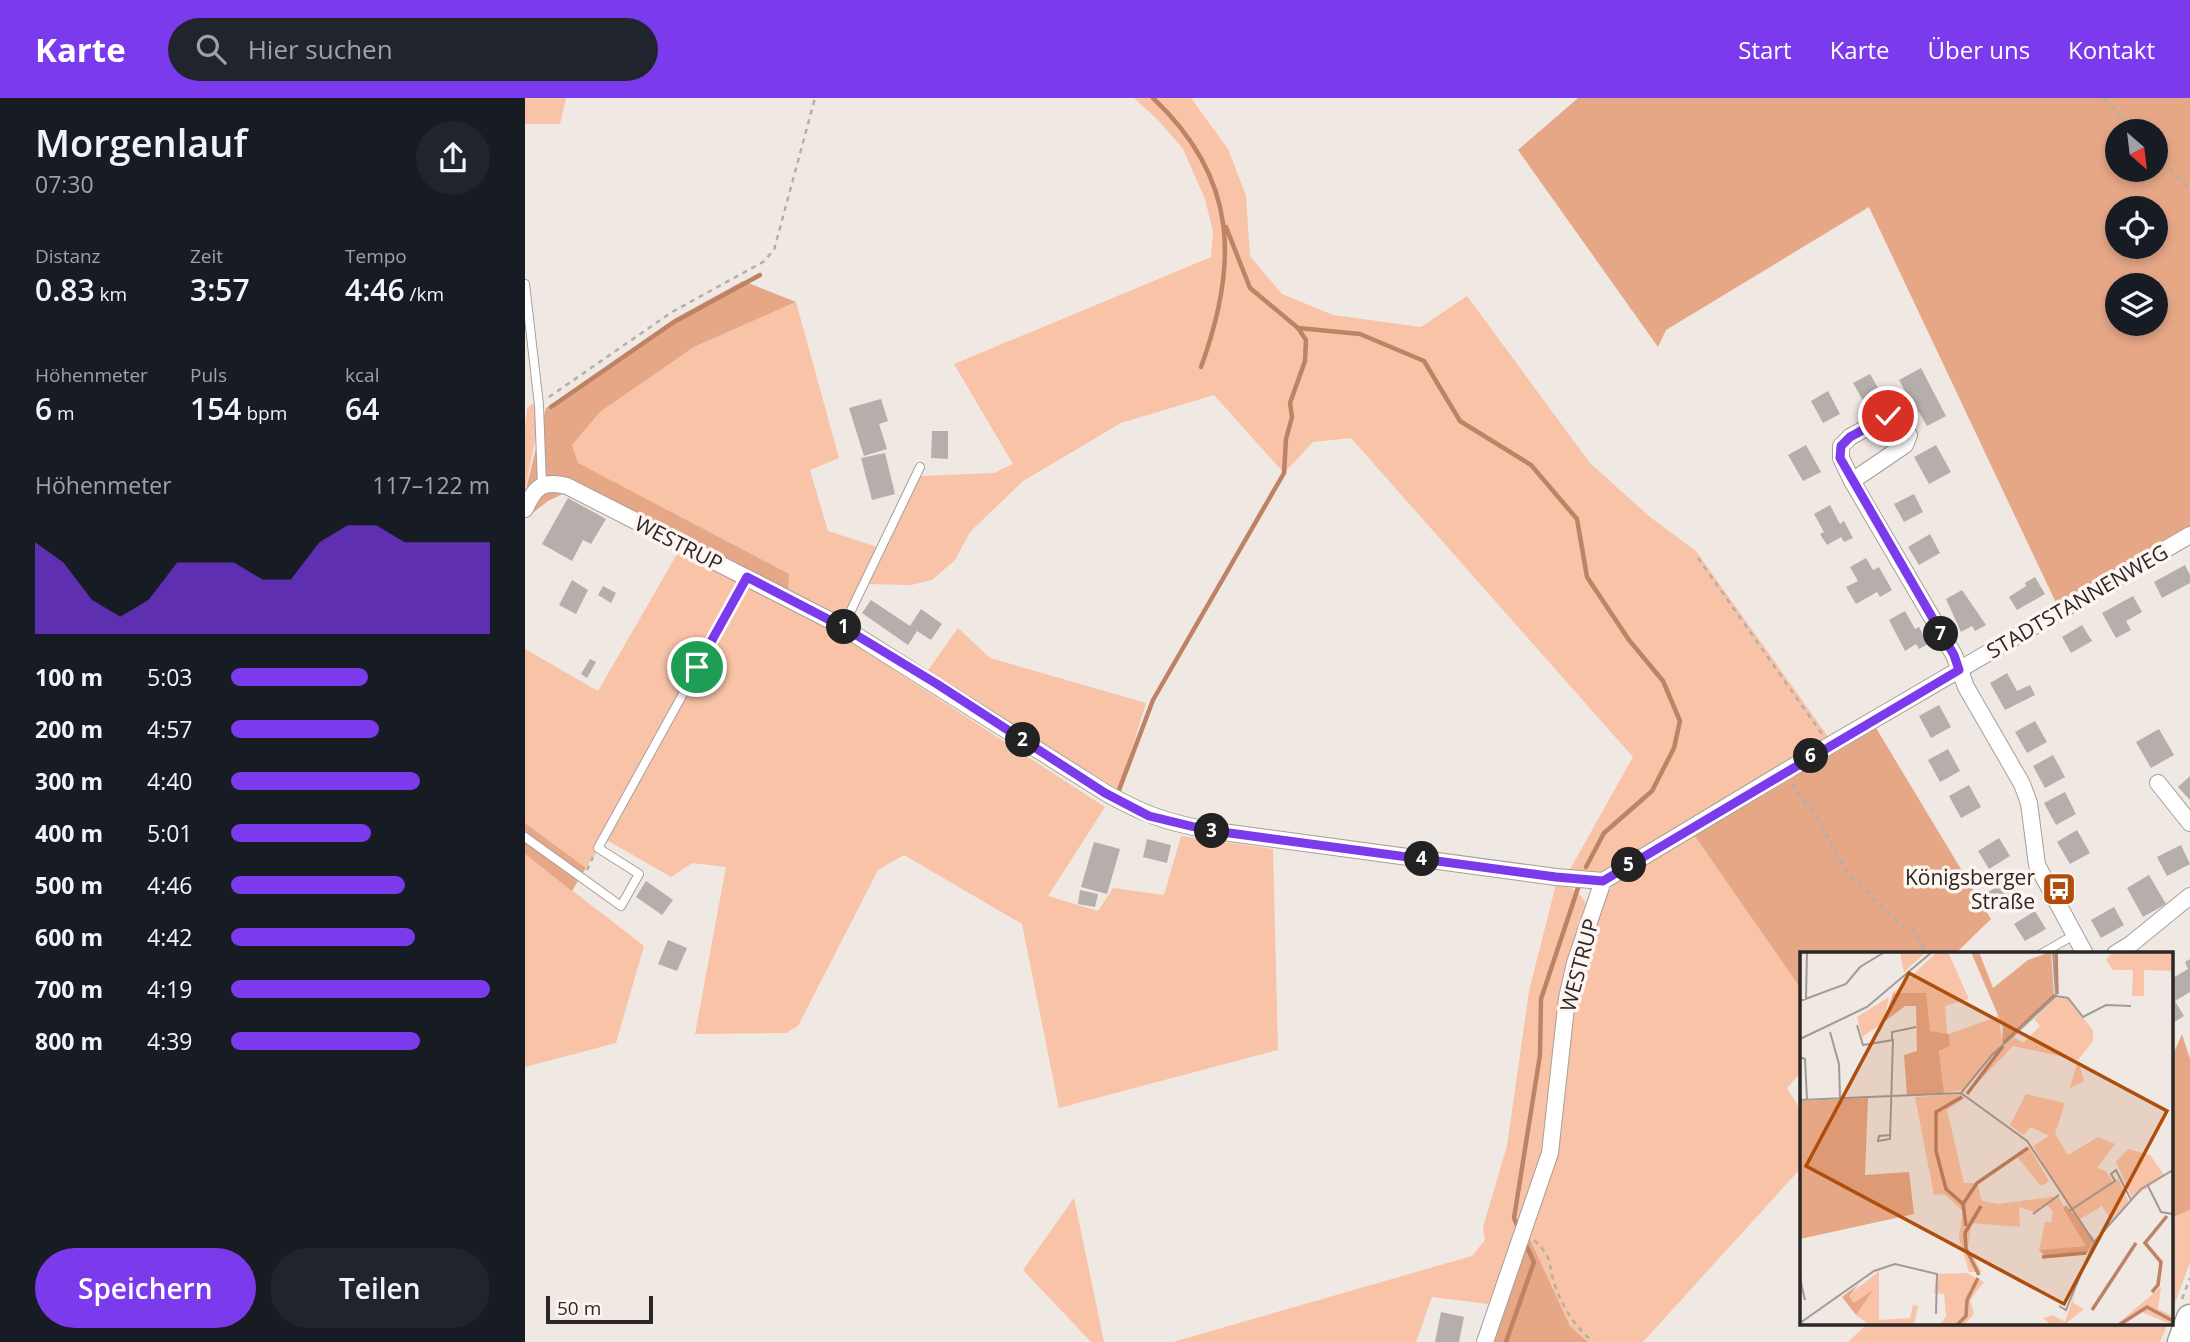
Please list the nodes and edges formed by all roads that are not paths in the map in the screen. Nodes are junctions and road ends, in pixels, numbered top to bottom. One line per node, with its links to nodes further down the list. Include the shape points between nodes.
1 (525, 284): 4 (lane, via 539,405)
2 (921, 467): 8 (lane)
3 (1852, 481): 3 (street, via 1905,445 1909,435 1897,418 1888,416 1841,446 1840,458); 9 (street)
4 (542, 485): 5 (street); 7 (street, WESTRUP, via 567,486)
5 (525, 509)
6 (2190, 535): 9 (street, STADTSTANNENWEG)
7 (747, 577): 8 (street, WESTRUP); 12 (lane, via 598,848 639,874 621,906)
8 (843, 627): 13 (street, WESTRUP, via 1105,793 1149,816 1207,830)
9 (1959, 670): 13 (street, STADTSTANNENWEG); 15 (street, via 2022,784 2037,865)
10 (2158, 783): 11 (street)
11 (2190, 823)
12 (525, 837)
13 (1603, 881): 20 (street, WESTRUP, via 1567,998 1550,1153)
14 (2190, 896): 18 (street)
15 (2074, 935): 16 (lane); 17 (street)
16 (2044, 952)
17 (2084, 952)
18 (2118, 952)
19 (2190, 1318): 21 (main road)
20 (1485, 1342)
21 (2181, 1342)

